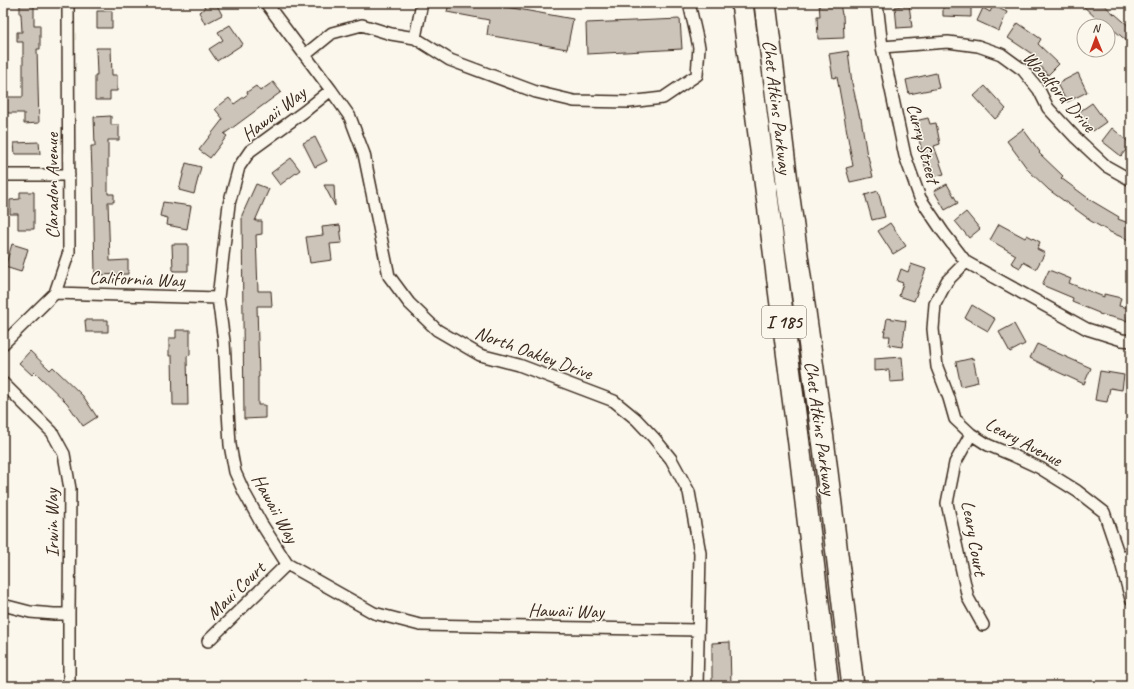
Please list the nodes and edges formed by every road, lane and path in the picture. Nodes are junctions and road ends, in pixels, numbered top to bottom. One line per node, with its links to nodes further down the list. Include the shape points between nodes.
1 (68, 3): 13 (street, Claradon Avenue)
2 (266, 3): 10 (street, North Oakley Drive)
3 (422, 3): 8 (street)
4 (689, 3): 8 (street, via 699,47 697,75 663,98 629,102 574,101 536,92 450,60)
5 (742, 3): 34 (highway, Chet Atkins Parkway / I 185, via 799,444)
6 (765, 3): 31 (highway, Chet Atkins Parkway / I 185, via 824,447)
7 (877, 3): 9 (street, Curry Street)
8 (415, 38): 10 (street, via 362,25 332,33)
9 (882, 46): 14 (street, Woodford Drive, via 948,42 978,46 1001,54 1023,70 1039,90 1048,108 1075,137 1106,166); 15 (street, Curry Street, via 905,156 920,198)
10 (305, 55): 11 (street, North Oakley Drive)
11 (331, 90): 17 (street, Hawaii Way, via 250,152 239,168 229,204); 29 (street, North Oakley Drive, via 350,117 364,154 388,276 409,303 437,330 480,355 519,365 614,401 654,438 670,459 689,492 700,553)
12 (3, 175): 13 (street)
13 (69, 175): 16 (street, Claradon Avenue, via 69,252)
14 (1131, 180)
15 (966, 262): 18 (street, Curry Street, via 1087,329 1122,340); 21 (street, Leary Avenue, via 947,281 935,304 933,329 937,368 955,419)
16 (55, 293): 17 (street, California Way); 19 (street, Claradon Avenue)
17 (218, 298): 24 (street, Hawaii Way, via 224,341 230,445 235,472 261,523)
18 (1131, 340)
19 (3, 344)
20 (3, 383): 27 (street, Irwin Way, via 52,432 64,454 70,489)
21 (971, 434): 23 (street, Leary Avenue, via 988,445 1040,468 1077,491 1104,512); 28 (street, Leary Court, via 955,463 947,503 968,598)
22 (1131, 555): 23 (street)
23 (1120, 559): 25 (street, Leary Avenue)
24 (287, 564): 29 (street, Hawaii Way, via 374,613 420,625); 30 (street, Maui Court)
25 (1131, 599)
26 (3, 605): 27 (street, via 30,612)
27 (69, 614): 32 (street, Irwin Way)
28 (983, 625)
29 (698, 630): 33 (street, North Oakley Drive)
30 (208, 641)
31 (852, 681)
32 (69, 686)
33 (697, 686)
34 (826, 686)

